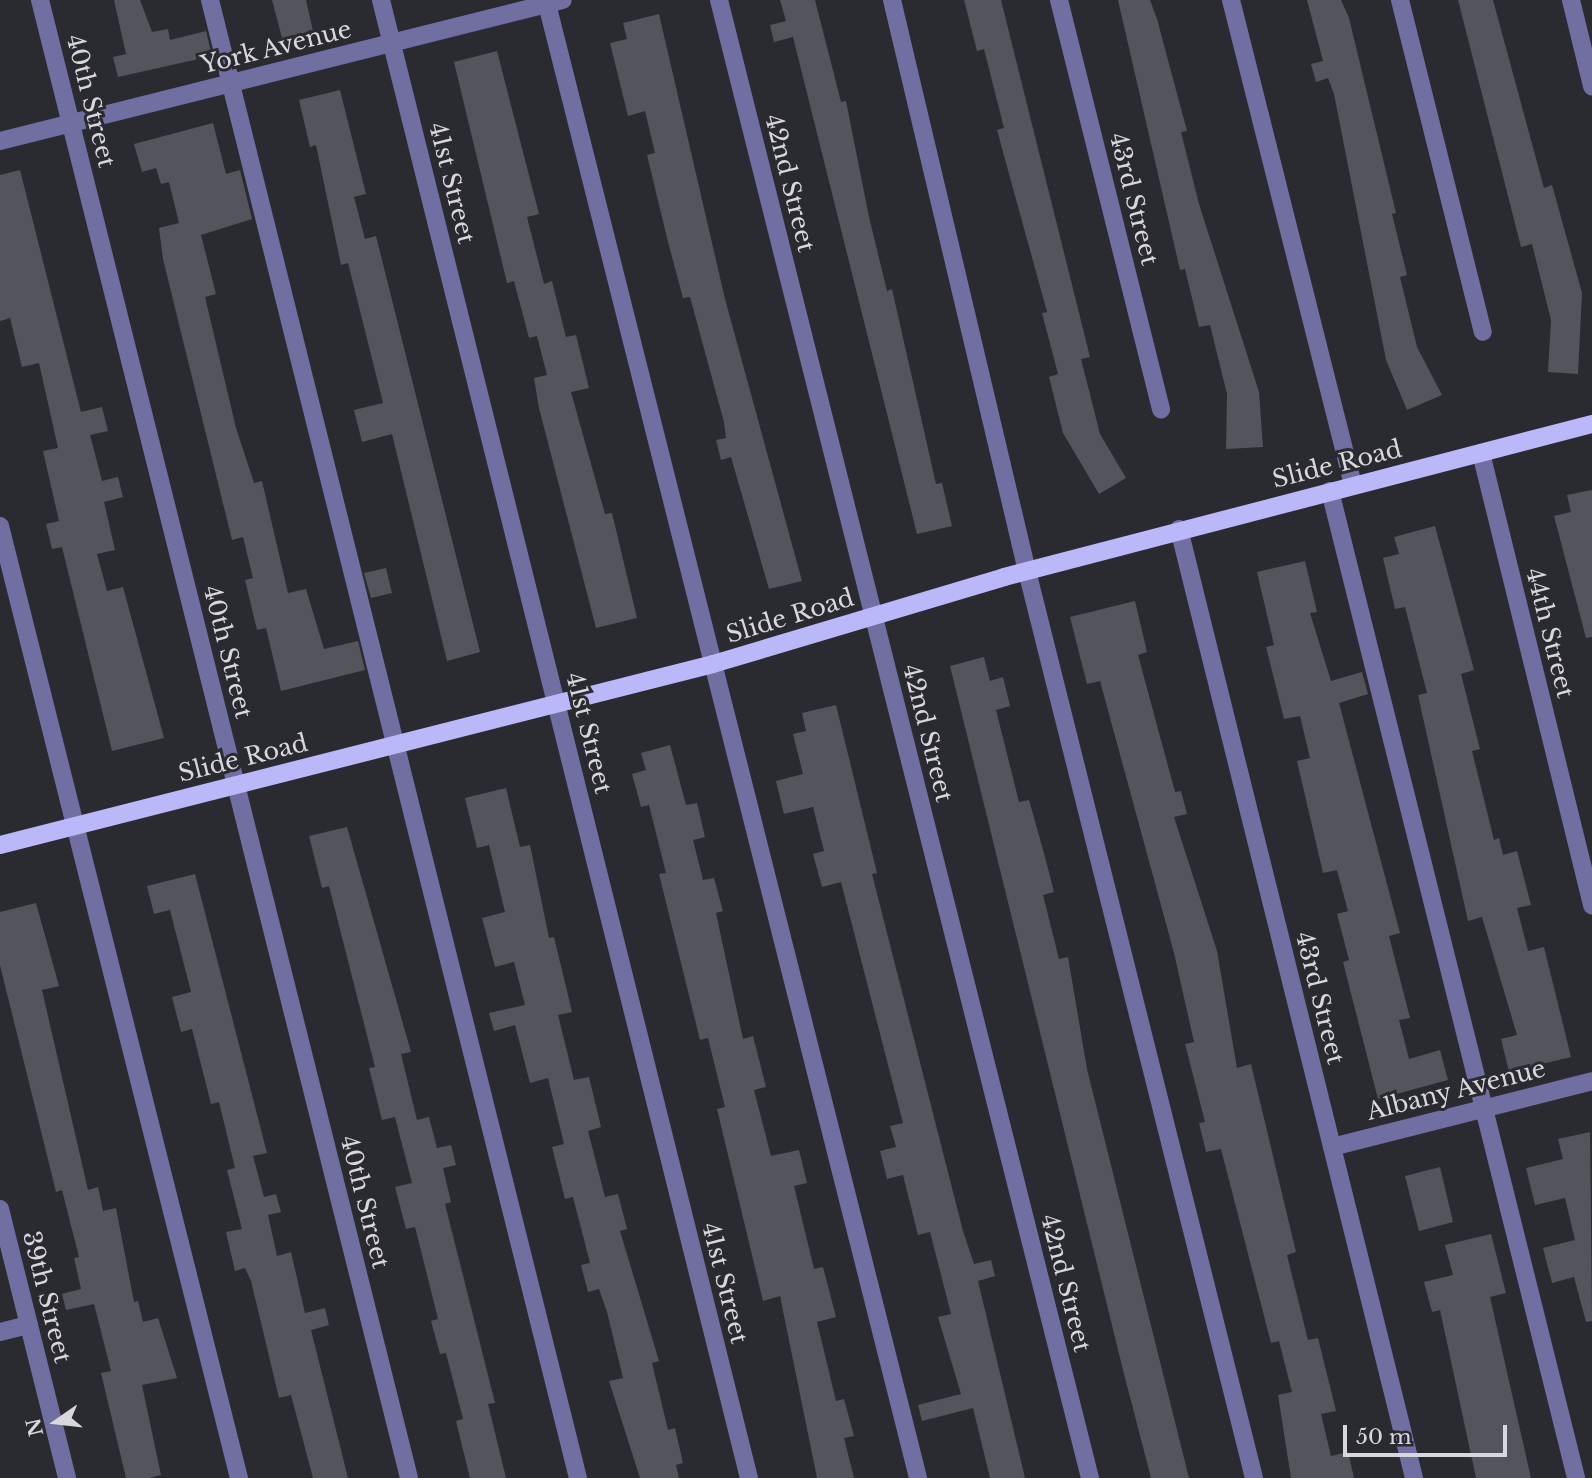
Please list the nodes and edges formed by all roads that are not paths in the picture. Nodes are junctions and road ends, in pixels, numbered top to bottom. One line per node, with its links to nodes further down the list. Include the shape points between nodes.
1 (40, 0): 14 (street, 40th Street)
2 (210, 0): 12 (street)
3 (381, 0): 11 (street, 41st Street)
4 (719, 0): 25 (street, 42nd Street)
5 (892, 0): 24 (street)
6 (1059, 0): 17 (street, 43rd Street)
7 (1231, 0): 20 (street)
8 (1400, 0): 16 (street)
9 (1571, 0): 13 (street)
10 (552, 1): 11 (street, York Avenue); 26 (street)
11 (392, 43): 12 (street, York Avenue); 27 (street, 41st Street)
12 (230, 84): 14 (street, York Avenue); 28 (street)
13 (1592, 86)
14 (71, 123): 15 (street, York Avenue); 29 (street, 40th Street)
15 (0, 141)
16 (1483, 332)
17 (1161, 409)
18 (1592, 424): 19 (main road, Slide Road)
19 (1481, 453): 20 (main road, Slide Road); 32 (street, 44th Street)
20 (1353, 485): 21 (main road, Slide Road)
21 (1330, 491): 23 (main road, Slide Road); 34 (street)
22 (0, 526): 30 (street)
23 (1179, 529): 24 (main road, Slide Road); 35 (street, 43rd Street)
24 (1027, 571): 25 (main road, Slide Road); 46 (street)
25 (873, 617): 26 (main road, Slide Road); 45 (street, 42nd Street)
26 (713, 664): 27 (main road, Slide Road); 44 (street)
27 (556, 704): 28 (main road, Slide Road); 43 (street, 41st Street)
28 (393, 746): 29 (main road, Slide Road); 42 (street)
29 (236, 785): 30 (main road, Slide Road); 41 (street, 40th Street)
30 (75, 826): 31 (main road, Slide Road); 40 (street)
31 (0, 845)
32 (1592, 906)
33 (1592, 1081): 34 (street, Albany Avenue)
34 (1483, 1108): 35 (street, Albany Avenue); 48 (street)
35 (1332, 1147): 47 (street, 43rd Street)
36 (0, 1209): 37 (street, 39th Street)
37 (29, 1325): 38 (street); 39 (street, 39th Street)
38 (0, 1332)
39 (67, 1478)
40 (239, 1478)
41 (409, 1478)
42 (578, 1478)
43 (749, 1478)
44 (918, 1478)
45 (1090, 1478)
46 (1254, 1478)
47 (1414, 1478)
48 (1576, 1478)

